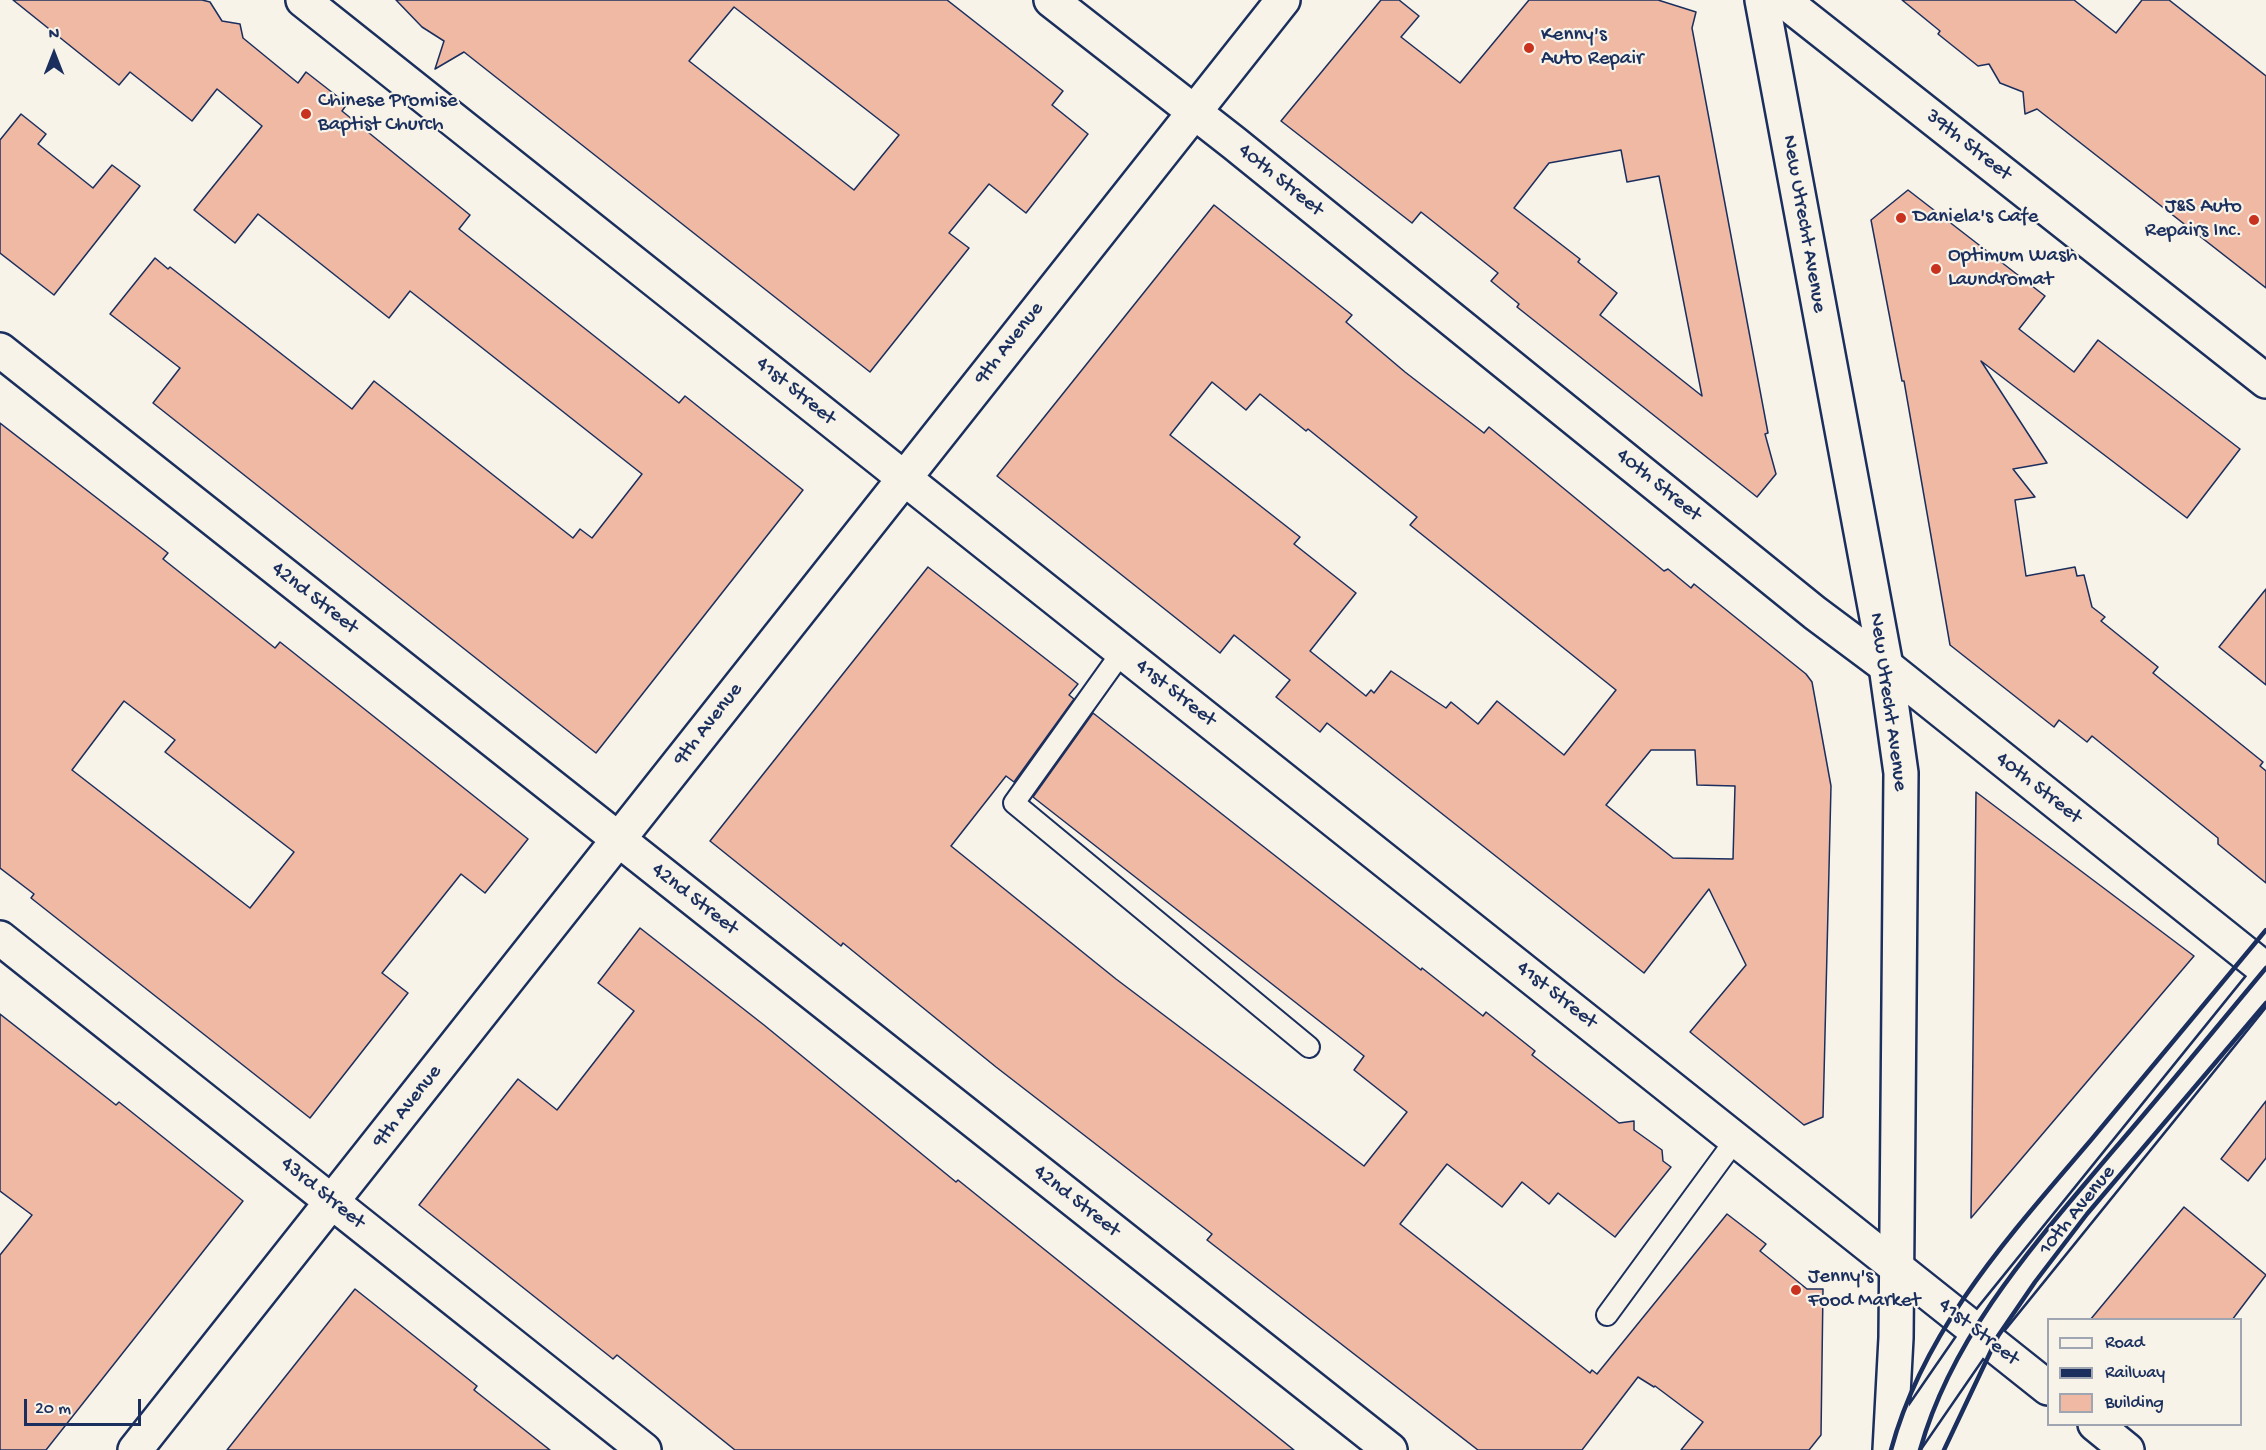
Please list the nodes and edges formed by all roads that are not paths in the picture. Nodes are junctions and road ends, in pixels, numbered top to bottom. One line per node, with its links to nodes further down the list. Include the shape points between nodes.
1 (303, 0): 9 (street, 41st Street)
2 (1052, 0): 6 (street, 40th Street)
3 (1283, 0): 6 (street, 9th Avenue)
4 (1762, 0): 11 (street, New Utrecht Avenue)
5 (1783, 0): 8 (street, 39th Street)
6 (1194, 112): 9 (street, 9th Avenue); 11 (street, 40th Street)
7 (0, 350): 12 (street, 42nd Street)
8 (2266, 381)
9 (903, 478): 10 (street, 41st Street); 12 (street, 9th Avenue)
10 (1122, 652): 16 (lane, via 1014,803); 17 (street, 41st Street)
11 (1886, 666): 14 (street, 40th Street); 19 (street, New Utrecht Avenue, via 1901,773)
12 (619, 841): 18 (street, 9th Avenue); 26 (street, 42nd Street)
13 (0, 938): 18 (street, 43rd Street)
14 (2266, 970)
15 (2266, 979): 21 (street, 10th Avenue)
16 (1309, 1047)
17 (1736, 1139): 19 (street, 41st Street); 20 (lane)
18 (333, 1202): 24 (street, 9th Avenue); 25 (street, 43rd Street)
19 (1895, 1268): 21 (street, 41st Street); 27 (street, New Utrecht Avenue)
20 (1607, 1315)
21 (1979, 1334): 22 (street, 41st Street); 28 (street, 10th Avenue)
22 (2047, 1386)
23 (2096, 1426): 29 (street)
24 (135, 1450)
25 (644, 1450)
26 (1390, 1450)
27 (1890, 1450)
28 (1899, 1450)
29 (2127, 1450)

